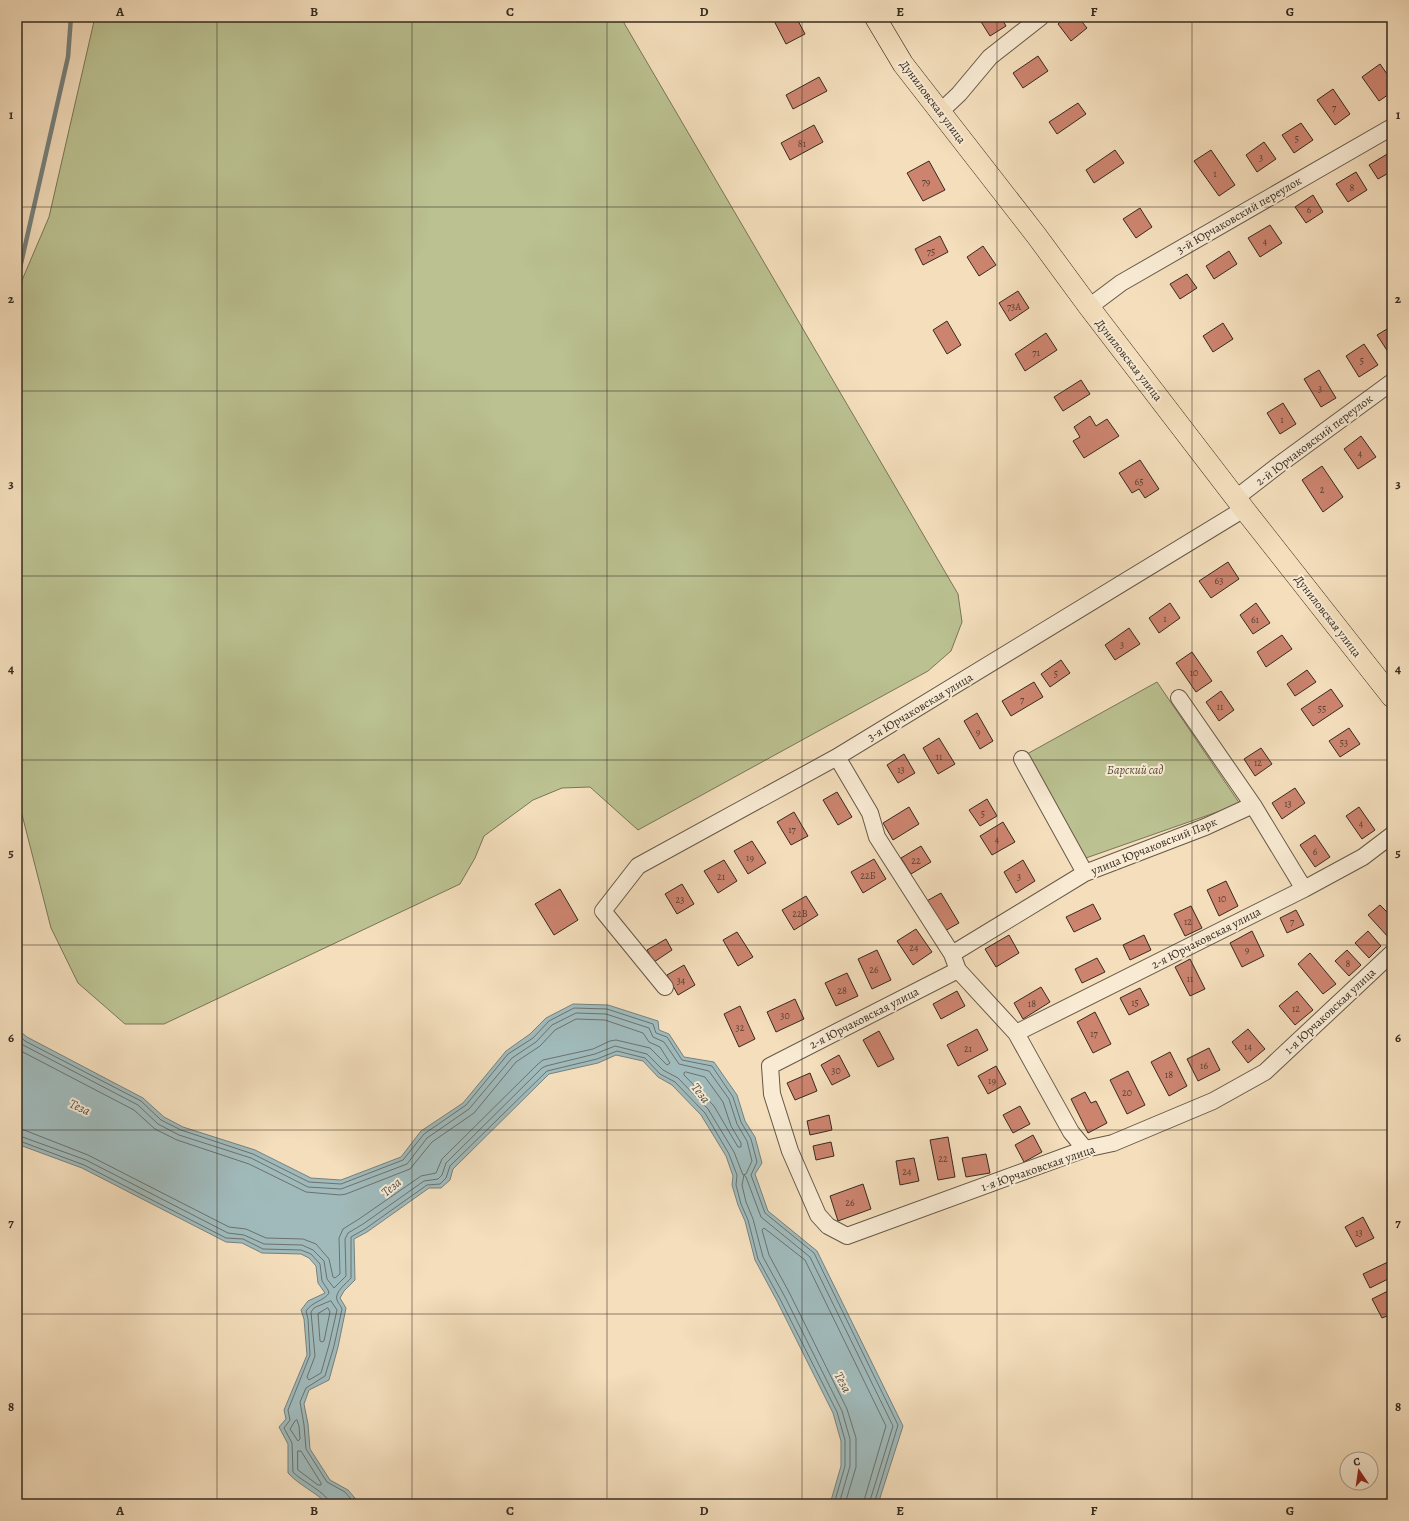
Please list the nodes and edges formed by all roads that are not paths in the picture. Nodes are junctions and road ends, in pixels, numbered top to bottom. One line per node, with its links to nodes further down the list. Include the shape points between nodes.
1 (875, 17): 3 (main road, Дуниловская улица, via 903,64)
2 (1041, 17): 3 (street, via 990,57)
3 (940, 112): 5 (main road, Дуниловская улица)
4 (1392, 126): 5 (street, 3-й Юрчаковский переулок, via 1121,283)
5 (1089, 308): 7 (main road, Дуниловская улица)
6 (1392, 382): 7 (street, 2-й Юрчаковский переулок, via 1280,464)
7 (1240, 504): 8 (main road, Дуниловская улица); 10 (street, 3-я Юрчаковская улица)
8 (1392, 697)
9 (1179, 698): 12 (street)
10 (837, 757): 17 (street, via 870,813 877,837); 19 (street, 3-я Юрчаковская улица, via 638,866 603,911)
11 (1022, 759): 14 (street, улица Юрчаковский Парк)
12 (1253, 805): 14 (street, улица Юрчаковский Парк, via 1205,827); 15 (street)
13 (1392, 835): 15 (street, 2-я Юрчаковская улица, via 1362,857)
14 (1085, 873): 17 (street)
15 (1304, 889): 20 (street, 2-я Юрчаковская улица)
16 (1392, 953): 22 (street, 1-я Юрчаковская улица, via 1265,1072 1213,1101 1113,1143)
17 (952, 954): 18 (street)
18 (958, 970): 20 (street); 21 (street, 2-я Юрчаковская улица)
19 (665, 987)
20 (1016, 1034): 22 (street, via 1071,1132)
21 (770, 1066): 22 (street, 1-я Юрчаковская улица, via 772,1094 790,1151 818,1215 828,1226 847,1236)
22 (1084, 1149)

